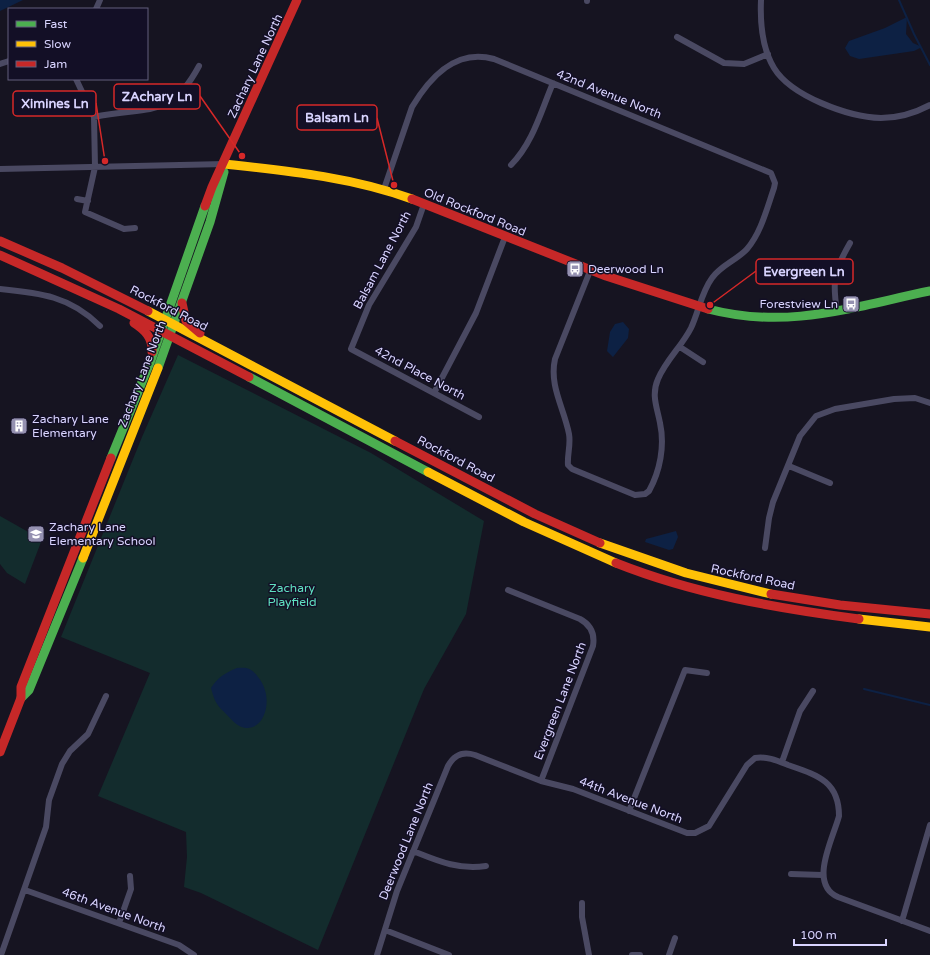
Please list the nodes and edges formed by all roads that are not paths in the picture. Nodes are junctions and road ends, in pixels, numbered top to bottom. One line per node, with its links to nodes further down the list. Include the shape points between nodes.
1 (297, 0): 10 (main road, Zachary Lane North)
2 (761, 0): 4 (street, via 762,29)
3 (677, 37): 4 (street, via 724,63 744,64)
4 (768, 54): 8 (street, via 774,68 793,88 818,102 880,118 911,114)
5 (199, 66): 9 (street, via 180,95 165,105 149,110)
6 (76, 80): 9 (street)
7 (553, 83): 11 (street, via 526,146); 14 (street, 42nd Avenue North, via 485,56 465,57 456,61 444,69 418,97); 30 (street, 42nd Avenue North, via 771,173 775,183 759,228 747,248 713,276)
8 (930, 105)
9 (94, 117): 12 (street)
10 (225, 164): 12 (street, Old Rockford Road); 14 (main road, Old Rockford Road, via 301,172 356,181); 18 (main road, Zachary Lane North, via 212,187); 20 (main road, Zachary Lane North, via 220,190)
11 (511, 165)
12 (95, 167): 13 (street, Old Rockford Road); 16 (street)
13 (0, 169)
14 (384, 189): 17 (main road, Old Rockford Road)
15 (77, 199): 16 (street)
16 (88, 201): 19 (street, via 85,212 124,228)
17 (424, 204): 21 (main road, Old Rockford Road); 38 (street, Balsam Lane North, via 416,226 369,305)
18 (197, 226): 20 (main road); 32 (main road, Zachary Lane North)
19 (135, 228)
20 (207, 230): 29 (main road, Zachary Lane North)
21 (505, 237): 25 (main road, Old Rockford Road); 42 (street, via 476,313)
22 (0, 241): 32 (main road, Rockford Road, via 86,279)
23 (850, 243): 31 (street, via 834,277)
24 (0, 255): 28 (main road, Rockford Road)
25 (590, 271): 30 (main road, Old Rockford Road); 37 (street, via 553,368 555,388 569,435 568,465 572,469 635,495 649,491 656,475 662,441 654,391 663,369)
26 (0, 289): 34 (street, via 50,295 87,313)
27 (930, 291): 31 (main road, Old Rockford Road)
28 (100, 299): 35 (main road, Rockford Road); 39 (main road, via 144,329 153,347)
29 (182, 302): 33 (main road, Zachary Lane North); 41 (main road, via 183,315 192,327 257,362)
30 (698, 307): 31 (main road, Old Rockford Road, via 739,316 764,318 790,318); 37 (street, via 691,328)
31 (838, 312)
32 (164, 319): 33 (main road, Rockford Road); 35 (main road, Zachary Lane North)
33 (174, 324): 36 (main road, Zachary Lane North); 41 (main road, Rockford Road)
34 (100, 326)
35 (160, 331): 36 (main road, Rockford Road); 39 (main road, Zachary Lane North)
36 (170, 336): 50 (main road, Rockford Road, via 518,520 622,566 694,589 754,604); 54 (main road, Zachary Lane North, via 59,620 29,690)
37 (680, 347): 40 (street)
38 (351, 349): 42 (street, 42nd Place North)
39 (151, 360): 54 (main road, Zachary Lane North, via 46,620 21,687)
40 (704, 362)
41 (263, 372): 49 (main road, Rockford Road, via 542,518 616,551 694,576 750,590 799,599)
42 (434, 393): 44 (street, 42nd Place North)
43 (930, 403): 45 (street, via 915,398 900,398 835,409 821,414 803,431)
44 (479, 417)
45 (789, 466): 46 (street); 47 (street, via 770,510)
46 (830, 483)
47 (765, 548)
48 (508, 590): 58 (street, Evergreen Lane North, via 580,619 587,623 594,634 593,646)
49 (930, 614)
50 (930, 627)
51 (707, 673): 59 (street, via 685,670)
52 (813, 690): 57 (street, via 800,711)
53 (106, 696): 66 (street, via 88,734 70,751 62,764 49,800 46,827)
54 (21, 698): 55 (main road, Zachary Lane North)
55 (0, 752)
56 (475, 755): 58 (street, 44th Avenue North); 61 (street, Deerwood Lane North, via 464,753 450,762)
57 (782, 762): 59 (street, 44th Avenue North, via 761,757 750,761 709,826 695,833 680,831); 64 (street, 44th Avenue North, via 818,775 837,798 839,816)
58 (541, 781): 59 (street, 44th Avenue North, via 573,789)
59 (629, 811)
60 (930, 825): 68 (street)
61 (413, 851): 62 (street, via 455,867); 70 (street, Deerwood Lane North)
62 (486, 866)
63 (791, 874): 64 (street)
64 (822, 875): 68 (street, via 824,884 833,895)
65 (130, 876): 69 (street, via 131,889)
66 (25, 890): 69 (street, 46th Avenue North); 73 (street)
67 (582, 904): 77 (street)
68 (902, 921): 71 (street)
69 (119, 923): 74 (street, 46th Avenue North, via 179,945)
70 (385, 930): 75 (street, Deerwood Lane North); 76 (street)
71 (930, 931)
72 (675, 938): 80 (street)
73 (1, 955)
74 (194, 955)
75 (377, 955)
76 (449, 955)
77 (589, 955)
78 (632, 955): 79 (street)
79 (640, 955)
80 (669, 955)

